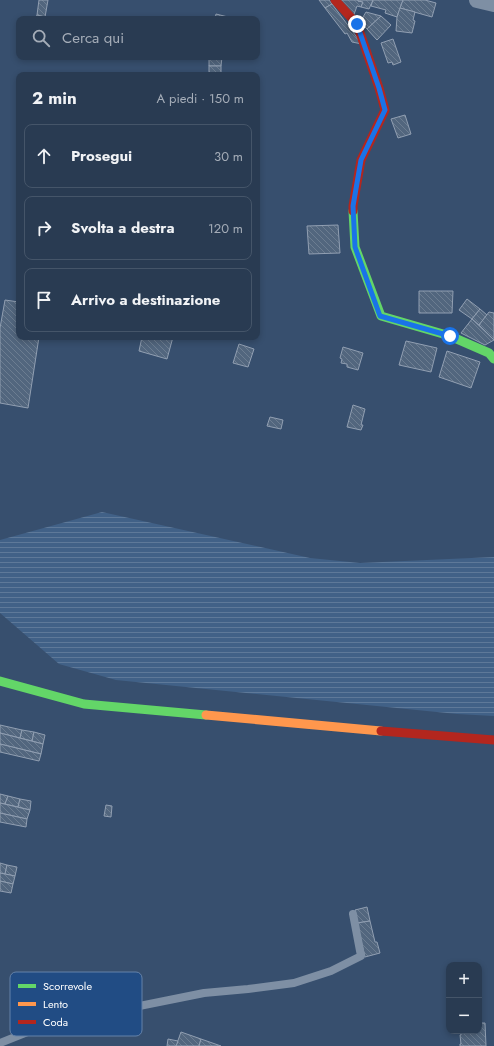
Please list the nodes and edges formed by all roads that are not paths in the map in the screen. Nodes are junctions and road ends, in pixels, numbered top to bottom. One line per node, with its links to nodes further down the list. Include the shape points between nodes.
1 (335, 0): 4 (street, via 357,24 385,110 361,160 353,206 355,247 380,316 450,336 489,353)
2 (477, 0): 3 (street)
3 (494, 4)
4 (494, 359)
5 (0, 681): 6 (street, via 84,704)
6 (494, 740)
7 (353, 914): 8 (lane, via 361,956 331,971 294,983 204,993)
8 (142, 1005)
9 (19, 1036): 10 (lane)
10 (0, 1044)

